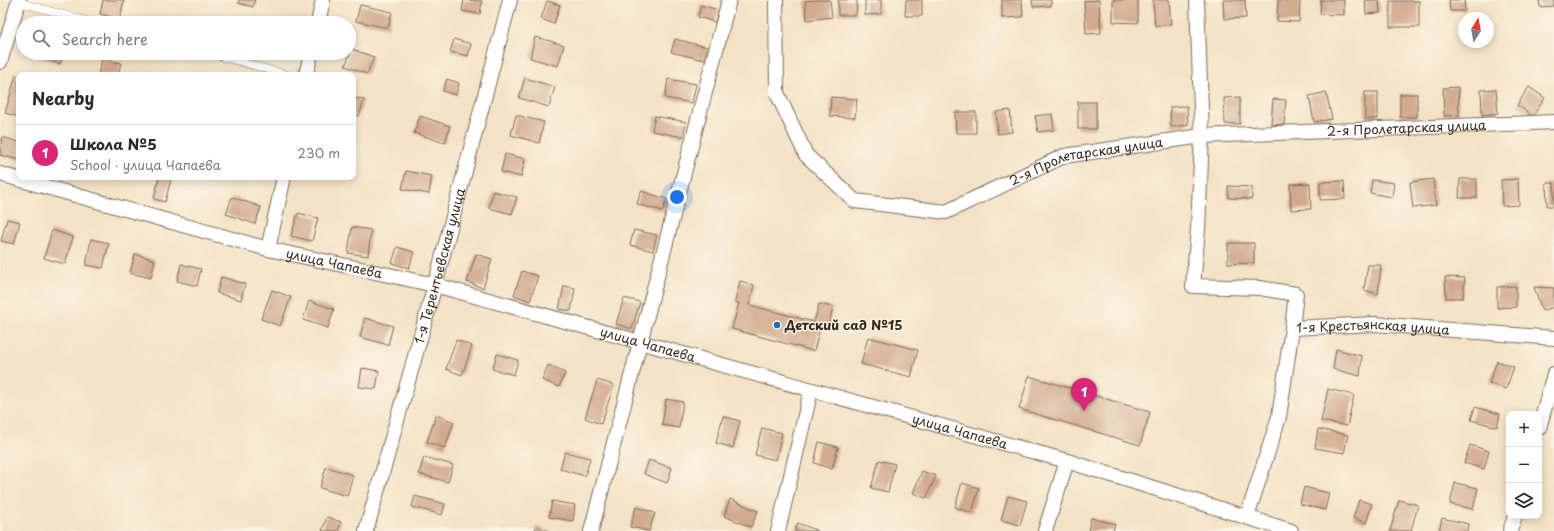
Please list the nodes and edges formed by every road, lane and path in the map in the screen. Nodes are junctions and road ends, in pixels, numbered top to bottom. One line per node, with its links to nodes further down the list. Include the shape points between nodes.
1 (323, 0): 8 (street)
2 (510, 0): 21 (street, 1-я Терентьевская улица)
3 (730, 0): 24 (street)
4 (776, 0): 15 (street, 2-я Пролетарская улица, via 778,93 806,155 854,201 946,212 1064,156)
5 (1197, 0): 15 (street)
6 (19, 1): 7 (lane); 11 (street)
7 (71, 16)
8 (320, 16)
9 (233, 60): 12 (lane)
10 (309, 60): 13 (street)
11 (0, 62)
12 (278, 72)
13 (307, 72)
14 (1554, 122): 15 (street, 2-я Пролетарская улица)
15 (1202, 136): 22 (street, via 1193,286 1260,288 1296,294)
16 (0, 174): 17 (street, улица Чапаева)
17 (16, 178)
18 (21, 180): 20 (street, улица Чапаева)
19 (283, 180): 20 (street)
20 (268, 249): 21 (street, улица Чапаева)
21 (435, 285): 24 (street, улица Чапаева); 31 (street, 1-я Терентьевская улица)
22 (1292, 328): 23 (street, 1-я Крестьянская улица, via 1375,324); 29 (street, 1-я Крестьянская улица, via 1279,417)
23 (1554, 338)
24 (640, 342): 26 (street, улица Чапаева); 32 (street)
25 (1554, 374): 27 (street)
26 (811, 390): 28 (street, улица Чапаева); 33 (street)
27 (1542, 417)
28 (1067, 461): 29 (street, улица Чапаева); 34 (street)
29 (1247, 517): 35 (street, улица Чапаева)
30 (1514, 519): 36 (street)
31 (366, 531)
32 (591, 531)
33 (778, 531)
34 (1045, 531)
35 (1291, 531)
36 (1510, 531)

